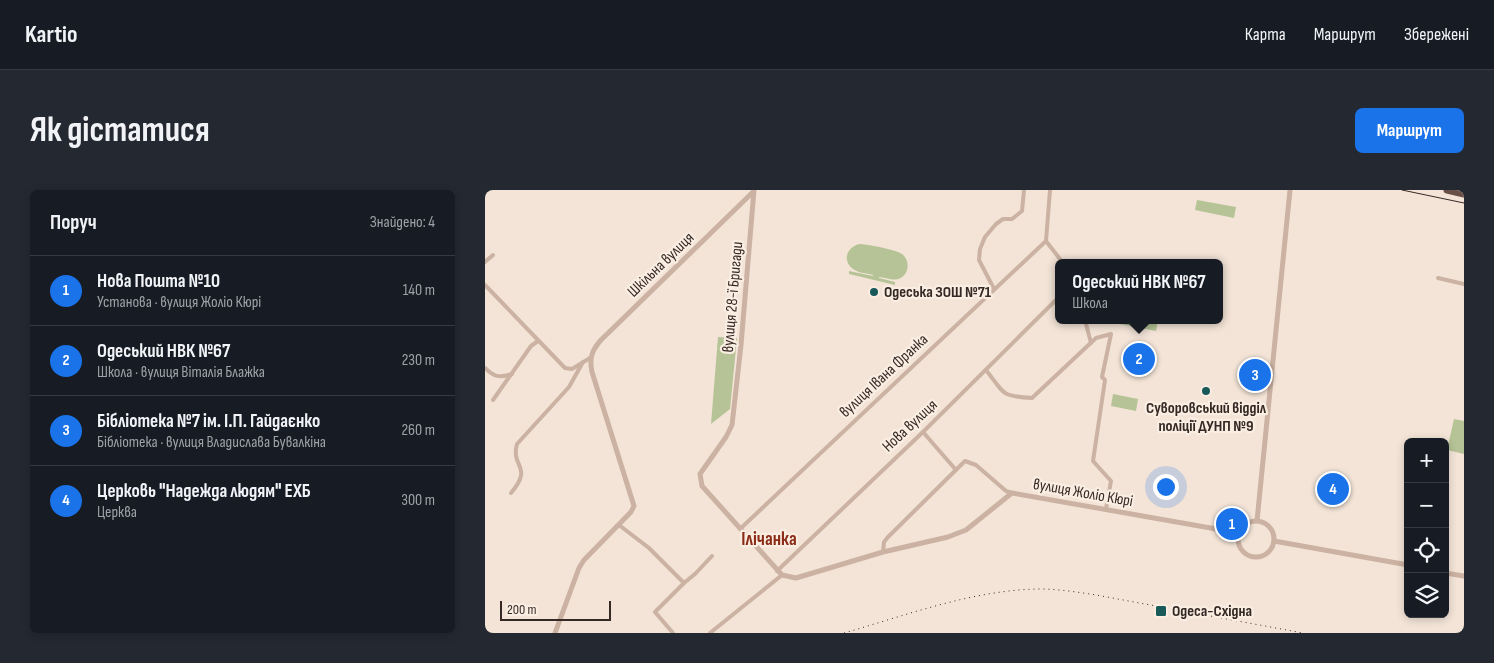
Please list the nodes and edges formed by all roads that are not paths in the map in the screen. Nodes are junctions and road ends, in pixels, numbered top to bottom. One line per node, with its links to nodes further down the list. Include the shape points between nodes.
1 (1024, 190): 14 (street, via 1022,211 1012,219 1003,219 996,224 985,237 981,249 979,260)
2 (1050, 190): 7 (street)
3 (1290, 190): 30 (street)
4 (1447, 190): 6 (highway)
5 (754, 191): 19 (street, Шкільна вулиця, via 601,340); 32 (street, вулиця 28-ї Бригади, via 735,406 730,431 699,478 702,486)
6 (1464, 194)
7 (1046, 241): 9 (street); 14 (street, вулиця Івана Франка)
8 (493, 255): 10 (street)
9 (1060, 259)
10 (485, 262)
11 (1438, 278): 12 (street)
12 (1464, 284)
13 (485, 285): 17 (street, Шкільна вулиця)
14 (994, 289): 32 (street, вулиця Івана Франка)
15 (1055, 301): 22 (street, Нова вулиця)
16 (1086, 324): 18 (street)
17 (538, 341): 20 (street, Шкільна вулиця, via 565,368 573,368); 23 (street)
18 (1091, 343): 22 (street, via 1032,398 1005,394); 29 (street, via 1096,338 1111,334 1102,377 1105,380 1093,461 1111,481)
19 (590, 358): 20 (street, Шкільна вулиця); 31 (street, via 595,385 634,506)
20 (583, 362): 27 (street, via 569,387 517,444 516,458 522,471)
21 (485, 368): 23 (street, via 498,378)
22 (986, 370): 25 (street, Нова вулиця)
23 (512, 374): 24 (street)
24 (493, 400)
25 (923, 432): 26 (street); 38 (street, Нова вулиця)
26 (956, 470): 28 (street, via 969,461); 35 (street, via 888,537)
27 (511, 493)
28 (1012, 493): 29 (street, вулиця Жоліо Кюрі); 35 (street, via 966,530)
29 (1106, 509): 33 (street, вулиця Жоліо Кюрі)
30 (1257, 521): 33 (street, via 1246,524); 34 (street, via 1268,526)
31 (619, 525): 42 (street, via 649,548); 43 (street, via 579,568)
32 (740, 529): 38 (street)
33 (1239, 533): 34 (street, via 1242,550 1255,557 1268,552)
34 (1274, 542): 37 (street)
35 (883, 552): 40 (street, via 796,578)
36 (712, 556): 42 (street)
37 (1404, 564)
38 (777, 570): 40 (street)
39 (1449, 574): 41 (street)
40 (782, 575): 45 (street)
41 (1464, 576)
42 (684, 583): 44 (street, via 655,612)
43 (555, 633)
44 (673, 633)
45 (710, 633)

